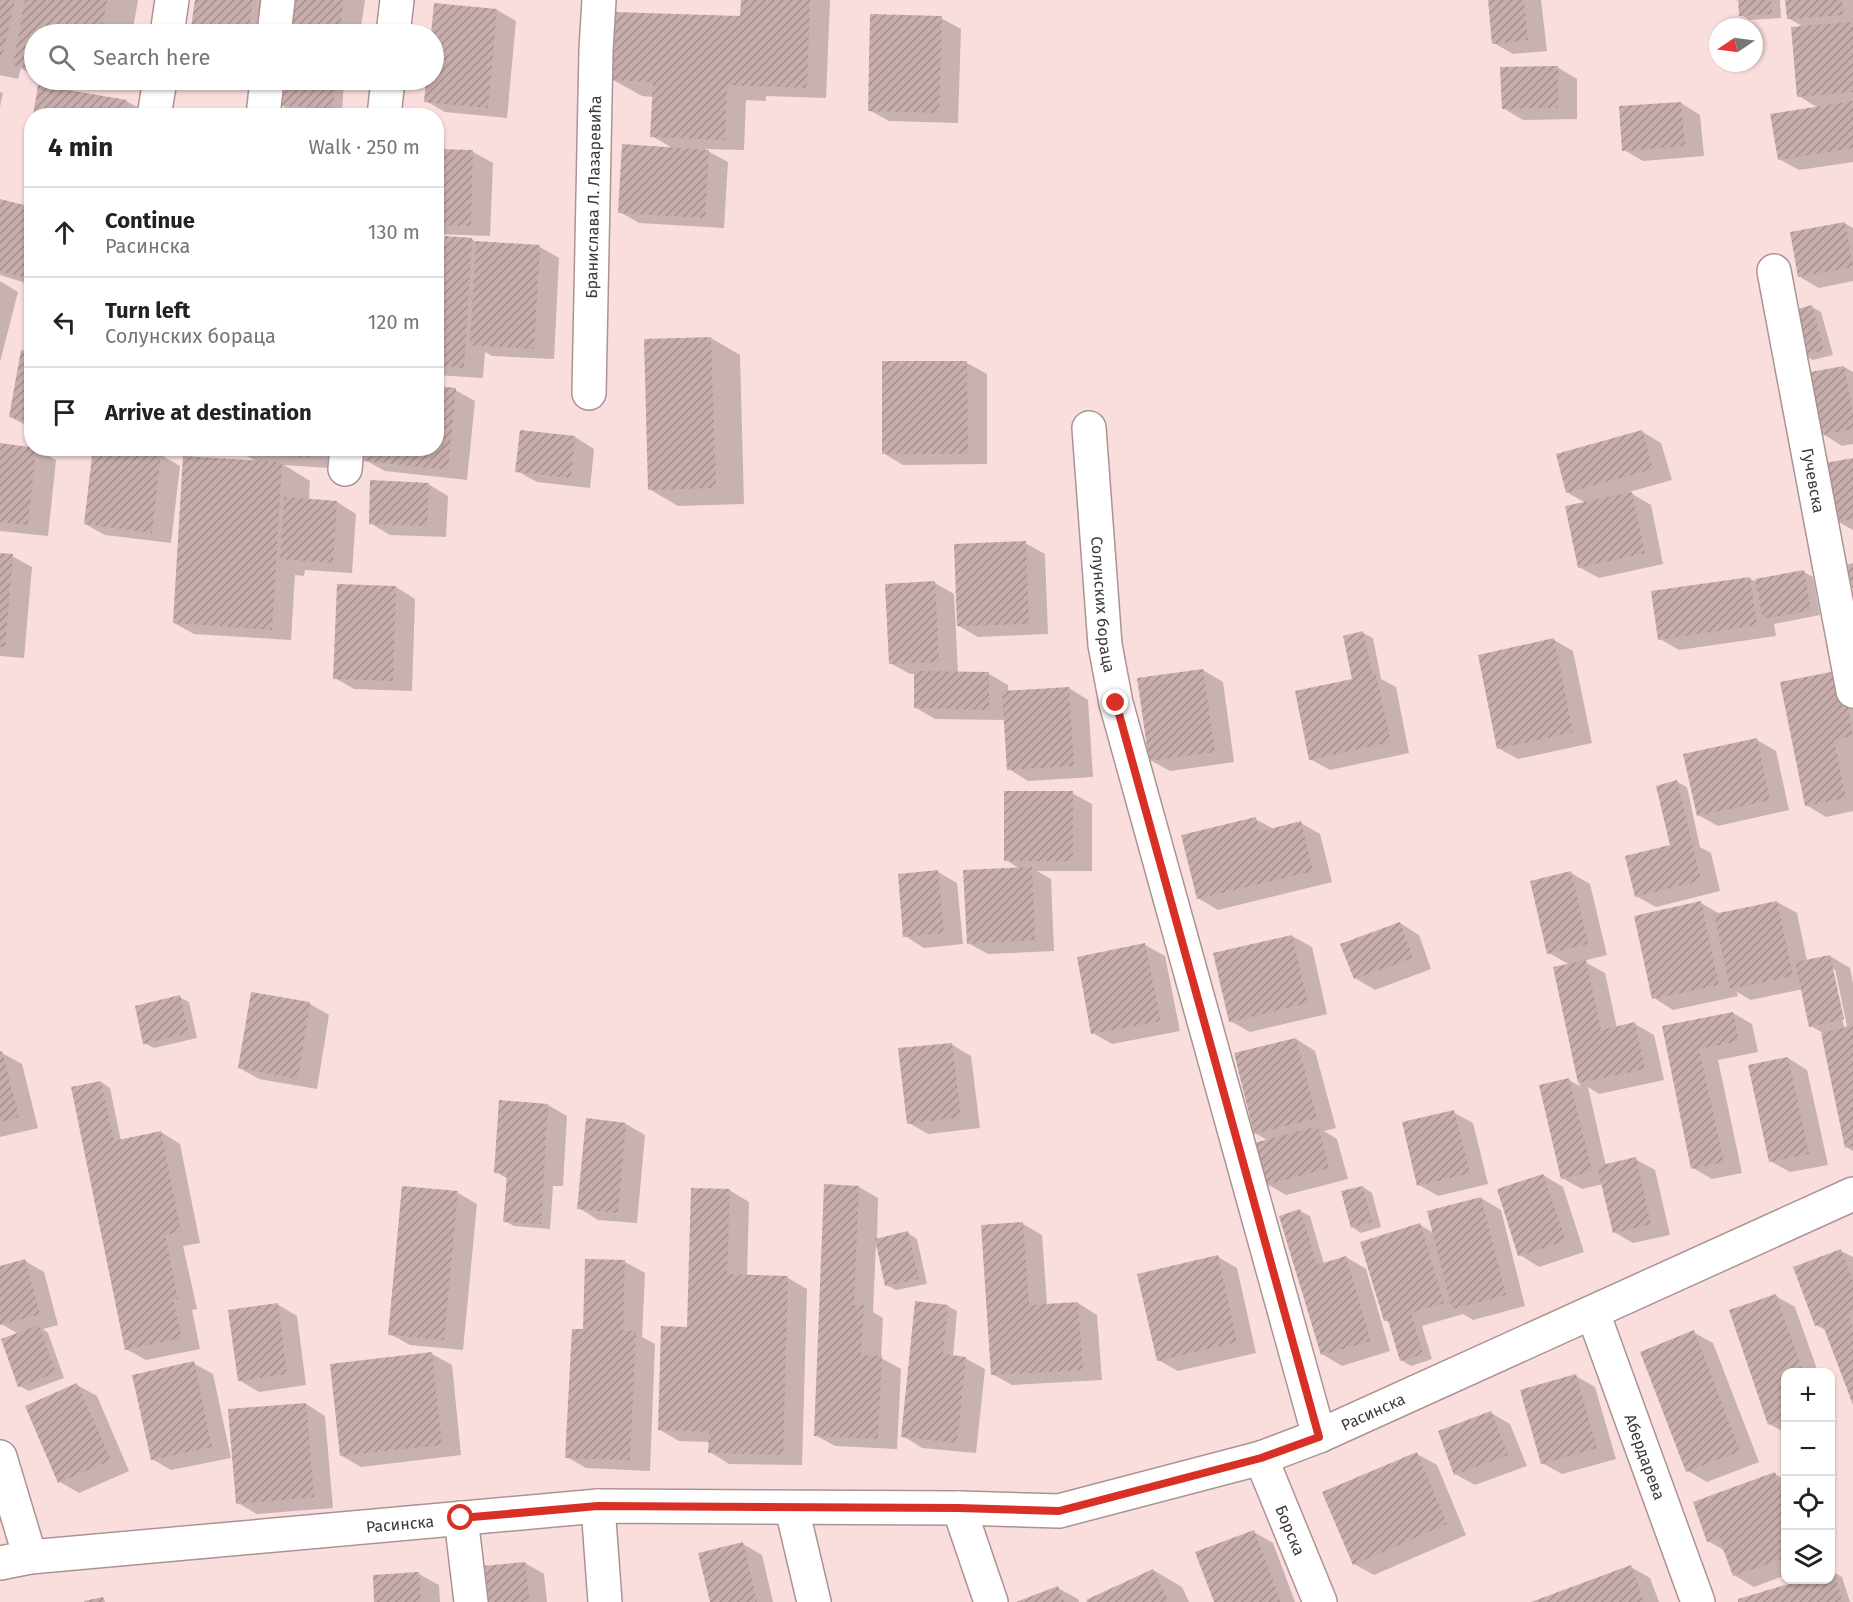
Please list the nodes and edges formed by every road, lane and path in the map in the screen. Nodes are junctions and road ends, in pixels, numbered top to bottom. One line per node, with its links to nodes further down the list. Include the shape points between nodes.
1 (172, 0): 5 (street)
2 (278, 0): 6 (street)
3 (397, 0): 7 (street)
4 (599, 0): 15 (street, Бранислава Л. Лазаревића)
5 (168, 24)
6 (274, 24)
7 (394, 24)
8 (158, 90): 11 (street)
9 (266, 90): 12 (street)
10 (387, 90): 13 (street)
11 (155, 108)
12 (264, 108)
13 (385, 108)
14 (1774, 271): 17 (street, Гучевска)
15 (590, 393)
16 (1089, 428): 20 (street, Солунских бораца, via 1105,645 1116,703)
17 (1853, 691)
18 (1853, 1194): 19 (street, Расинска)
19 (1593, 1313): 20 (street, Расинска); 33 (street, Абердарева)
20 (1319, 1437): 22 (street, Расинска)
21 (0, 1457): 27 (street)
22 (1261, 1458): 24 (street, Расинска, via 1059,1511); 32 (street, Борска)
23 (598, 1506): 25 (street, Расинска); 26 (street, Расинска); 29 (street)
24 (958, 1508): 25 (street, Расинска); 31 (street)
25 (792, 1509): 30 (street)
26 (461, 1518): 27 (street, Расинска); 28 (street)
27 (15, 1560)
28 (471, 1602)
29 (605, 1602)
30 (814, 1602)
31 (991, 1602)
32 (1320, 1602)
33 (1698, 1602)

